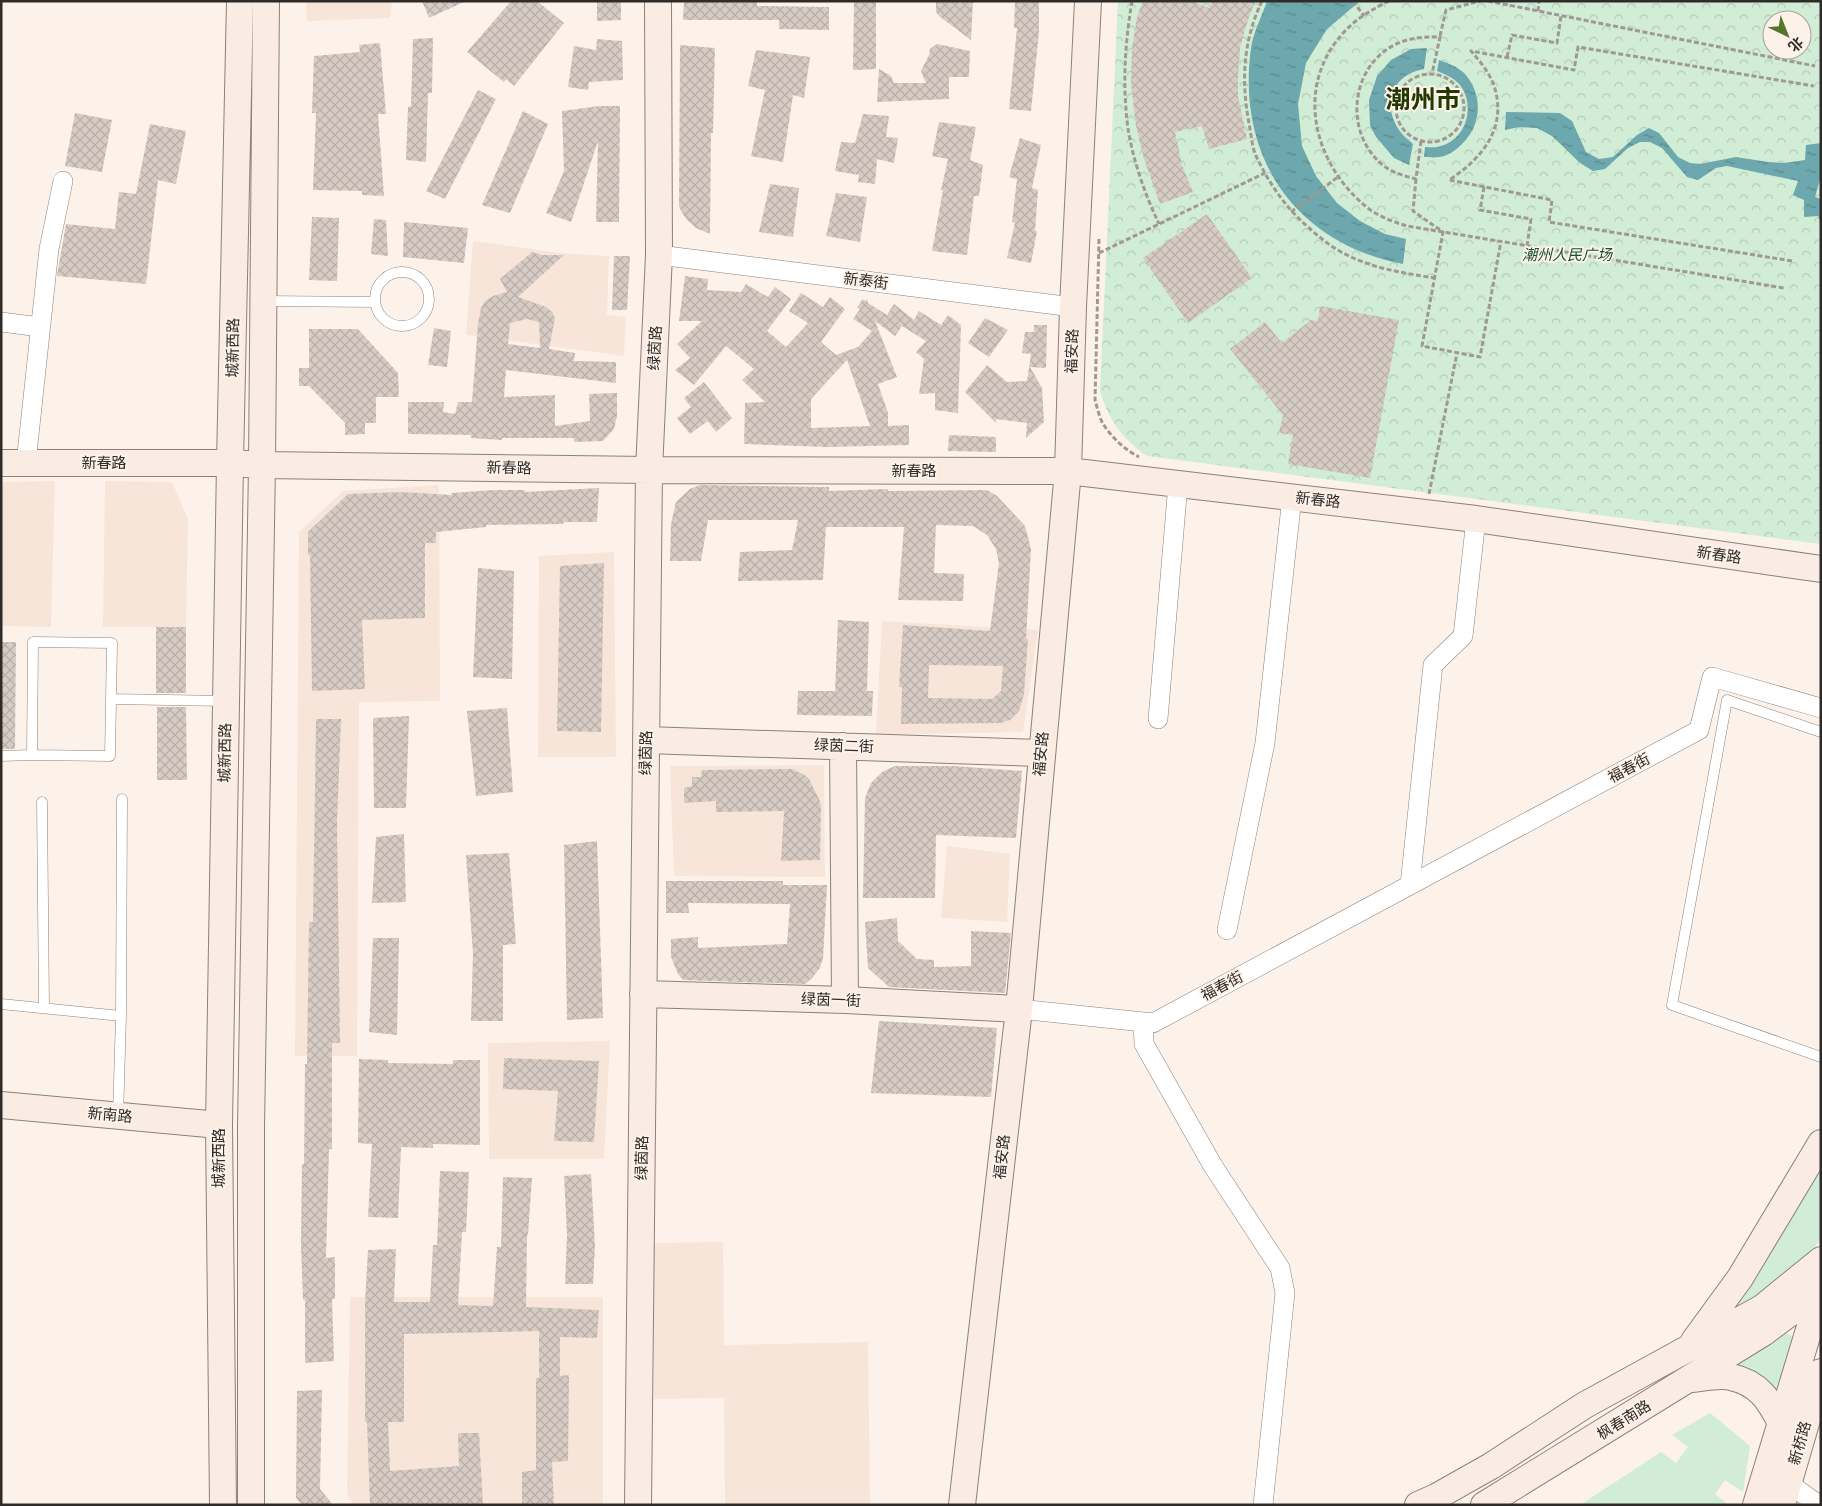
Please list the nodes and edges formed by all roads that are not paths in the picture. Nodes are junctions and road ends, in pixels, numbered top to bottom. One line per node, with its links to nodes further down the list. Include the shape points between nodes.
1 (240, 1): 12 (street, 城新西路)
2 (266, 1): 7 (street, 城新西路)
3 (658, 1): 6 (street, 绿茵路)
4 (1088, 1): 9 (street, 福安路)
5 (63, 181): 11 (street, via 49,249)
6 (659, 255): 9 (street, 新泰街); 15 (street, 绿茵路)
7 (263, 301): 8 (lane); 14 (street, 城新西路)
8 (374, 302): 8 (lane, via 378,285 384,278 400,271 418,276 424,282 430,300 423,316 408,326 390,324)
9 (1073, 307): 16 (street, 福安路)
10 (1, 322): 11 (street)
11 (40, 327): 13 (street)
12 (230, 462): 13 (street, 新春路); 14 (street, 新春路); 22 (street, 城新西路)
13 (13, 463)
14 (262, 465): 15 (street, 新春路); 54 (street, 城新西路, via 251,1127)
15 (649, 470): 16 (street, 新春路); 26 (street, 绿茵路)
16 (1068, 471): 17 (street, 新春路); 28 (street, 福安路)
17 (1178, 484): 18 (street, 新春路); 24 (street)
18 (1292, 497): 19 (street, 新春路); 34 (street, via 1265,744)
19 (1476, 519): 20 (street, 新春路); 33 (street, via 1463,636 1433,665)
20 (1821, 569)
21 (111, 699): 22 (lane); 29 (lane, via 110,756); 29 (lane, via 112,643 33,642)
22 (226, 701): 45 (street, 城新西路)
23 (1821, 708): 33 (street, 福春街, via 1712,677 1700,730)
24 (1158, 719)
25 (1821, 732): 42 (lane, via 1727,700 1672,1005)
26 (646, 740): 27 (street, 绿茵二街); 35 (street, 绿茵路)
27 (843, 746): 28 (street, 绿茵二街); 36 (street)
28 (1041, 753): 39 (street, 福安路)
29 (32, 755): 30 (lane)
30 (1, 756)
31 (122, 799): 40 (lane)
32 (42, 802): 38 (lane)
33 (1410, 885): 41 (street, 福春街, via 1153,1023)
34 (1227, 930)
35 (644, 994): 36 (street, 绿茵一街); 60 (street, 绿茵路)
36 (845, 1000): 39 (street, 绿茵一街)
37 (1, 1004): 38 (lane)
38 (44, 1008): 40 (lane)
39 (1018, 1009): 41 (street, 福春街); 61 (street, 福安路)
40 (121, 1016): 44 (lane)
41 (1143, 1022): 62 (street, via 1144,1044 1213,1166 1280,1268 1285,1293)
42 (1821, 1057)
43 (1, 1105): 44 (street, 新南路)
44 (118, 1116): 45 (street, 新南路)
45 (219, 1126): 53 (street, 城新西路)
46 (1821, 1143): 49 (street, via 1740,1278)
47 (1821, 1260): 49 (street, 枫春南路, via 1762,1308)
48 (1821, 1290): 50 (street); 51 (street, 枫春南路, via 1763,1333)
49 (1689, 1348): 63 (street, 枫春南路, via 1585,1405 1491,1466)
50 (1811, 1375): 52 (street); 55 (street, 新桥路)
51 (1689, 1379): 52 (street, via 1730,1376 1754,1385 1769,1401); 64 (street, 枫春南路)
52 (1780, 1423): 65 (street)
53 (222, 1464): 56 (street); 57 (street, 城新西路)
54 (251, 1469): 58 (street, 城新西路); 59 (street)
55 (1785, 1494): 66 (street)
56 (212, 1505)
57 (223, 1505)
58 (251, 1505)
59 (266, 1505)
60 (638, 1505)
61 (962, 1505)
62 (1263, 1505)
63 (1418, 1505)
64 (1484, 1505)
65 (1756, 1505)
66 (1819, 1505)

